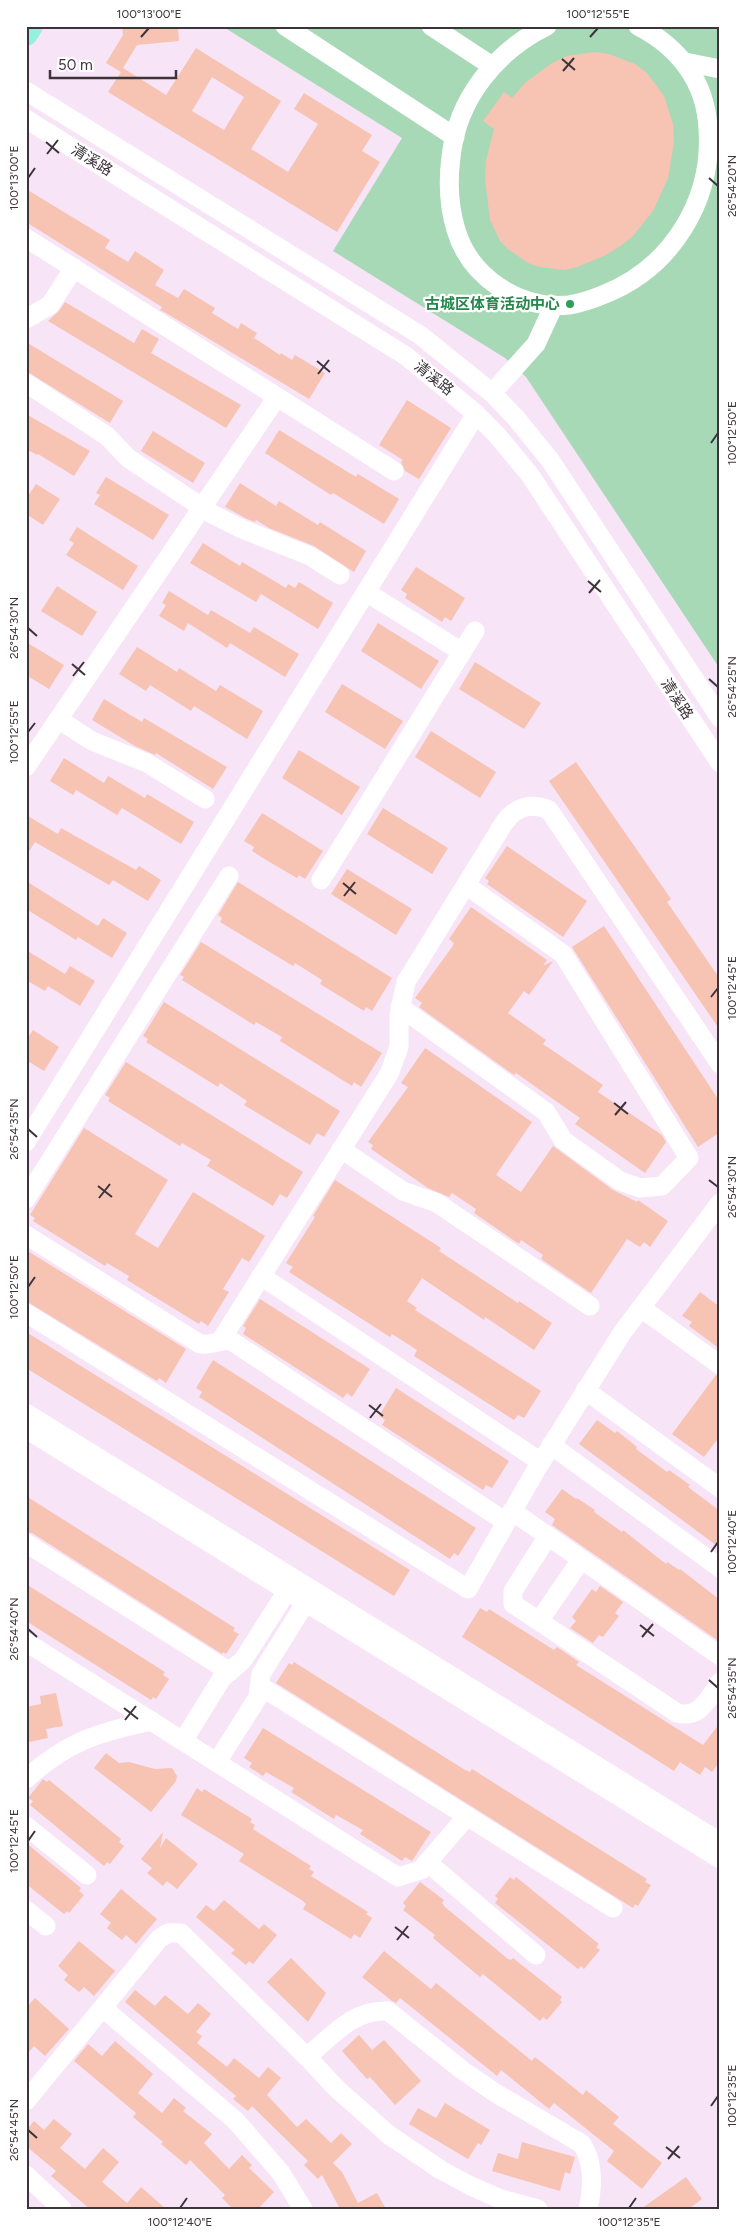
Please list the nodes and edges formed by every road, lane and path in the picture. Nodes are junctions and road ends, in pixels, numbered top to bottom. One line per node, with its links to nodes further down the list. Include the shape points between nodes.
1 (31, 26): 6 (main road)
2 (286, 26): 12 (street)
3 (431, 26): 8 (street)
4 (547, 26): 8 (street, via 516,44)
5 (638, 26): 7 (street, via 670,46)
6 (26, 34)
7 (685, 62): 9 (street); 15 (street, via 704,100 709,143 702,188 690,217 670,247 639,276 587,302)
8 (492, 66): 12 (street, via 463,111)
9 (720, 69)
10 (26, 91): 18 (street, 清溪路, via 420,335)
11 (26, 119): 20 (street, 清溪路, via 406,356)
12 (455, 136): 15 (street, via 450,187 452,214 463,247 483,275 497,286 531,302)
13 (26, 238): 14 (street)
14 (74, 268): 16 (street, via 50,305); 19 (street)
15 (554, 305): 18 (street, via 536,344)
16 (26, 319)
17 (26, 383): 22 (street, via 107,436 128,458)
18 (492, 394): 27 (street, 清溪路, via 550,460)
19 (277, 397): 21 (street); 22 (street)
20 (476, 414): 24 (street); 29 (street, 清溪路, via 530,474)
21 (394, 471)
22 (202, 507): 23 (street, via 242,529 310,556); 28 (street)
23 (340, 575)
24 (366, 592): 26 (street); 37 (street)
25 (475, 631): 26 (street)
26 (462, 652): 33 (street)
27 (720, 718)
28 (58, 719): 30 (street); 31 (street, via 92,741 147,763)
29 (720, 763)
30 (26, 766)
31 (206, 799)
32 (229, 876): 39 (street)
33 (321, 880)
34 (466, 885): 35 (street, via 406,982); 35 (street, via 564,954 689,1158 662,1186 640,1188 620,1181 563,1140 546,1112); 36 (street, via 509,816 524,807 549,810)
35 (400, 1006): 38 (street, via 399,1047 389,1074)
36 (720, 1064)
37 (26, 1142)
38 (341, 1149): 42 (street); 43 (street, via 402,1192 437,1204)
39 (26, 1199)
40 (720, 1203): 44 (street)
41 (26, 1235): 46 (street, via 200,1344)
42 (261, 1276): 46 (street); 52 (street)
43 (590, 1306)
44 (641, 1308): 47 (street); 48 (street)
45 (26, 1313): 54 (street, via 468,1589)
46 (221, 1340): 54 (street, via 230,1340)
47 (720, 1365)
48 (585, 1390): 51 (street); 53 (street)
49 (26, 1413): 73 (street)
50 (26, 1429): 59 (street)
51 (551, 1446): 52 (street); 58 (street)
52 (541, 1462): 54 (street)
53 (719, 1485)
54 (509, 1516): 55 (street)
55 (548, 1536): 57 (street); 61 (street, via 513,1591 512,1599 513,1604)
56 (26, 1544): 64 (street)
57 (581, 1560): 61 (street); 63 (street)
58 (720, 1568)
59 (287, 1590): 60 (street); 64 (street, via 244,1660)
60 (306, 1602): 66 (street, via 261,1674); 74 (street)
61 (538, 1621): 65 (street, via 677,1713 691,1714 702,1709)
62 (26, 1642): 67 (street)
63 (720, 1656)
64 (234, 1668): 66 (street, via 250,1668); 68 (street, via 222,1678)
65 (720, 1682)
66 (260, 1683): 69 (street, via 258,1697); 71 (street)
67 (152, 1721): 68 (street); 70 (street, via 109,1730 83,1740 46,1761)
68 (183, 1741): 69 (street)
69 (217, 1762): 75 (street, via 398,1877 420,1870)
70 (26, 1780)
71 (467, 1816): 75 (street); 77 (street)
72 (26, 1826): 76 (street)
73 (720, 1842)
74 (720, 1859)
75 (427, 1862): 80 (street)
76 (88, 1875)
77 (613, 1908)
78 (26, 1910): 79 (street)
79 (46, 1926)
80 (536, 1955)
81 (102, 2008): 82 (street, via 159,1939 168,1933 181,1933); 83 (street); 86 (street, via 236,2121 281,2174)
82 (307, 2057): 87 (street, via 362,2113 414,2154 498,2198); 88 (street, via 350,2020 368,2012 388,2011 494,2092 582,2144 589,2156 591,2174)
83 (26, 2101)
84 (26, 2175): 85 (street)
85 (62, 2209)
86 (303, 2209)
87 (538, 2209)
88 (588, 2209)

